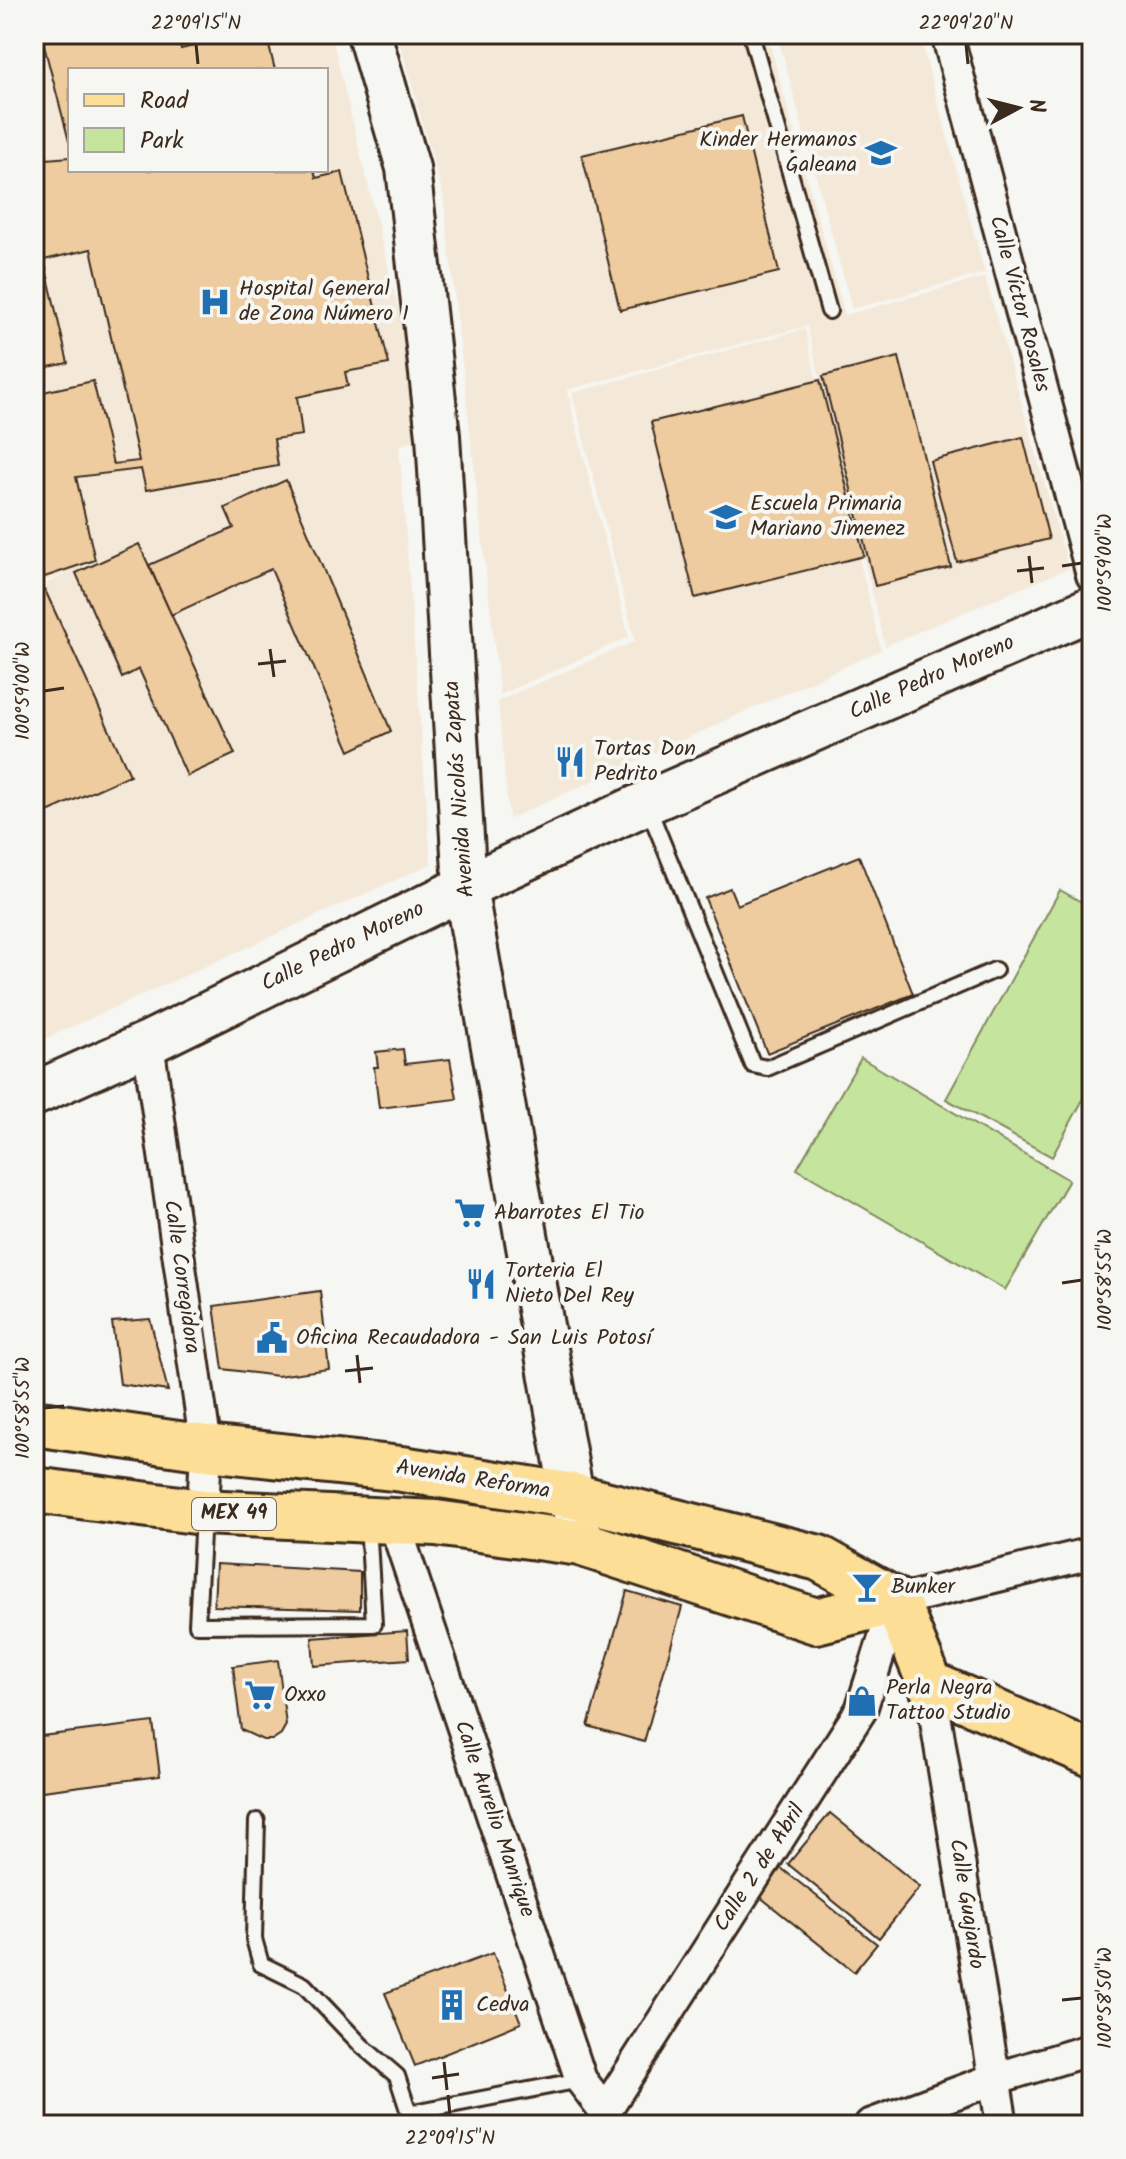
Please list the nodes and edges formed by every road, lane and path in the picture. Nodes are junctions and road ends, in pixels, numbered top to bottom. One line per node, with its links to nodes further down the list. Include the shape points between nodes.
1 (369, 34): 8 (street, Avenida Nicolás Zapata, via 408,168 438,436)
2 (751, 34): 4 (lane)
3 (947, 34): 5 (street, Calle Víctor Rosales)
4 (829, 311)
5 (1092, 575)
6 (1092, 608): 7 (street, Calle Pedro Moreno)
7 (646, 803): 8 (street, Calle Pedro Moreno); 9 (lane, via 753,1065 767,1068)
8 (465, 887): 10 (street, Calle Pedro Moreno); 15 (street, Avenida Nicolás Zapata)
9 (995, 970)
10 (148, 1043): 11 (street, Calle Pedro Moreno); 13 (street, Calle Corregidora)
11 (34, 1094)
12 (34, 1423): 13 (main road, Avenida Reforma)
13 (206, 1448): 15 (main road, Avenida Reforma, via 402,1469); 16 (street, Calle Corregidora)
14 (34, 1490): 16 (main road, Avenida Reforma / MEX 49)
15 (573, 1496): 18 (street, Avenida Nicolás Zapata); 20 (main road, Avenida Reforma, via 819,1558)
16 (203, 1512): 17 (main road, Avenida Reforma / MEX 49); 17 (lane, via 197,1625 374,1624)
17 (399, 1522): 18 (main road, Avenida Reforma); 26 (street, Calle Aurelio Manrique)
18 (580, 1543): 20 (main road, Avenida Reforma, via 816,1621)
19 (1092, 1553): 20 (street)
20 (896, 1601): 21 (main road); 27 (street, Calle 2 de Abril, via 861,1710)
21 (930, 1684): 22 (main road); 25 (street, Calle Guajardo)
22 (1092, 1754)
23 (257, 1821): 26 (lane, via 254,1939 261,1964 304,1985 397,2076 409,2113)
24 (1092, 2049): 25 (street)
25 (994, 2079): 28 (street); 29 (street, Calle Guajardo)
26 (581, 2080): 27 (street, Calle Aurelio Manrique)
27 (605, 2118)
28 (870, 2125)
29 (1002, 2125)

